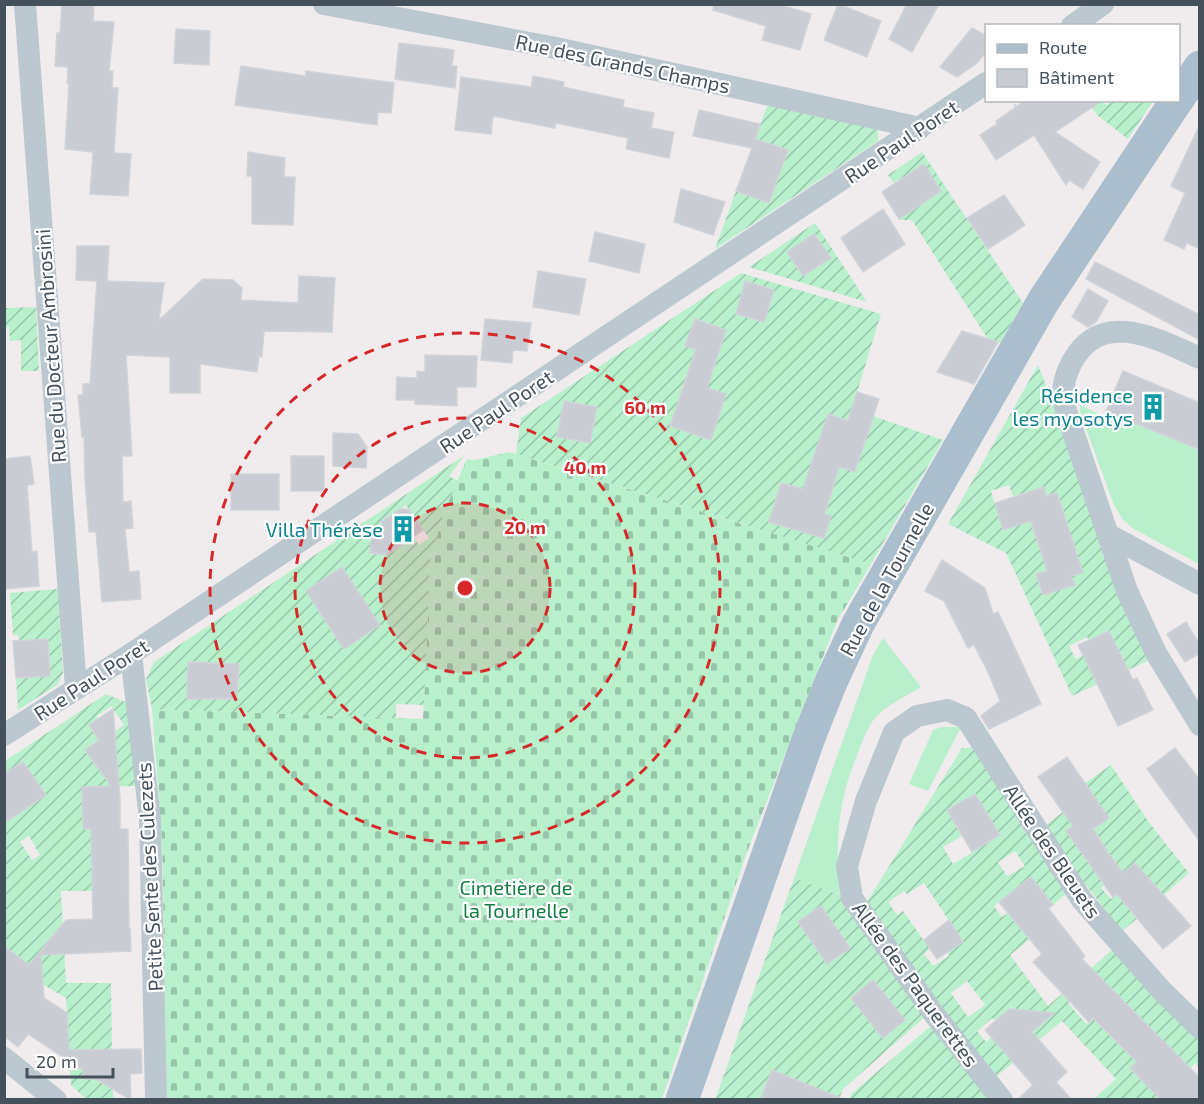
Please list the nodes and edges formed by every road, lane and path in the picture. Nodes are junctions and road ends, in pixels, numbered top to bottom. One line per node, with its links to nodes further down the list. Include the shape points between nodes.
1 (25, 4): 14 (street, Rue du Docteur Ambrosini)
2 (324, 4): 9 (street, Rue des Grands Champs, via 556,48)
3 (1103, 4): 4 (street)
4 (1075, 24)
5 (1200, 67): 7 (main road, Rue de la Tournelle)
6 (985, 84): 9 (street, Rue Paul Poret)
7 (1180, 97)
8 (1177, 102): 22 (main road, Rue de la Tournelle, via 1044,300 858,624 808,740)
9 (920, 128): 13 (street, Rue Paul Poret)
10 (1200, 358): 11 (street, via 1149,336 1122,331 1085,344 1070,366 1063,399)
11 (1110, 536): 12 (street); 16 (street, via 1127,591 1151,643)
12 (1200, 584)
13 (131, 654): 14 (street, Rue Paul Poret); 21 (street, Petite Sente des Culezets, via 150,819)
14 (76, 688): 17 (street, Rue Paul Poret)
15 (966, 718): 18 (street, Allée des Bleuets, via 1082,900); 23 (street, Allée des Paquerettes, via 947,710 917,716 894,732 866,801 847,866 852,898 934,1014)
16 (1200, 725)
17 (4, 735)
18 (1200, 1028)
19 (4, 1058): 20 (street)
20 (56, 1100)
21 (156, 1100)
22 (682, 1100)
23 (1002, 1100)

